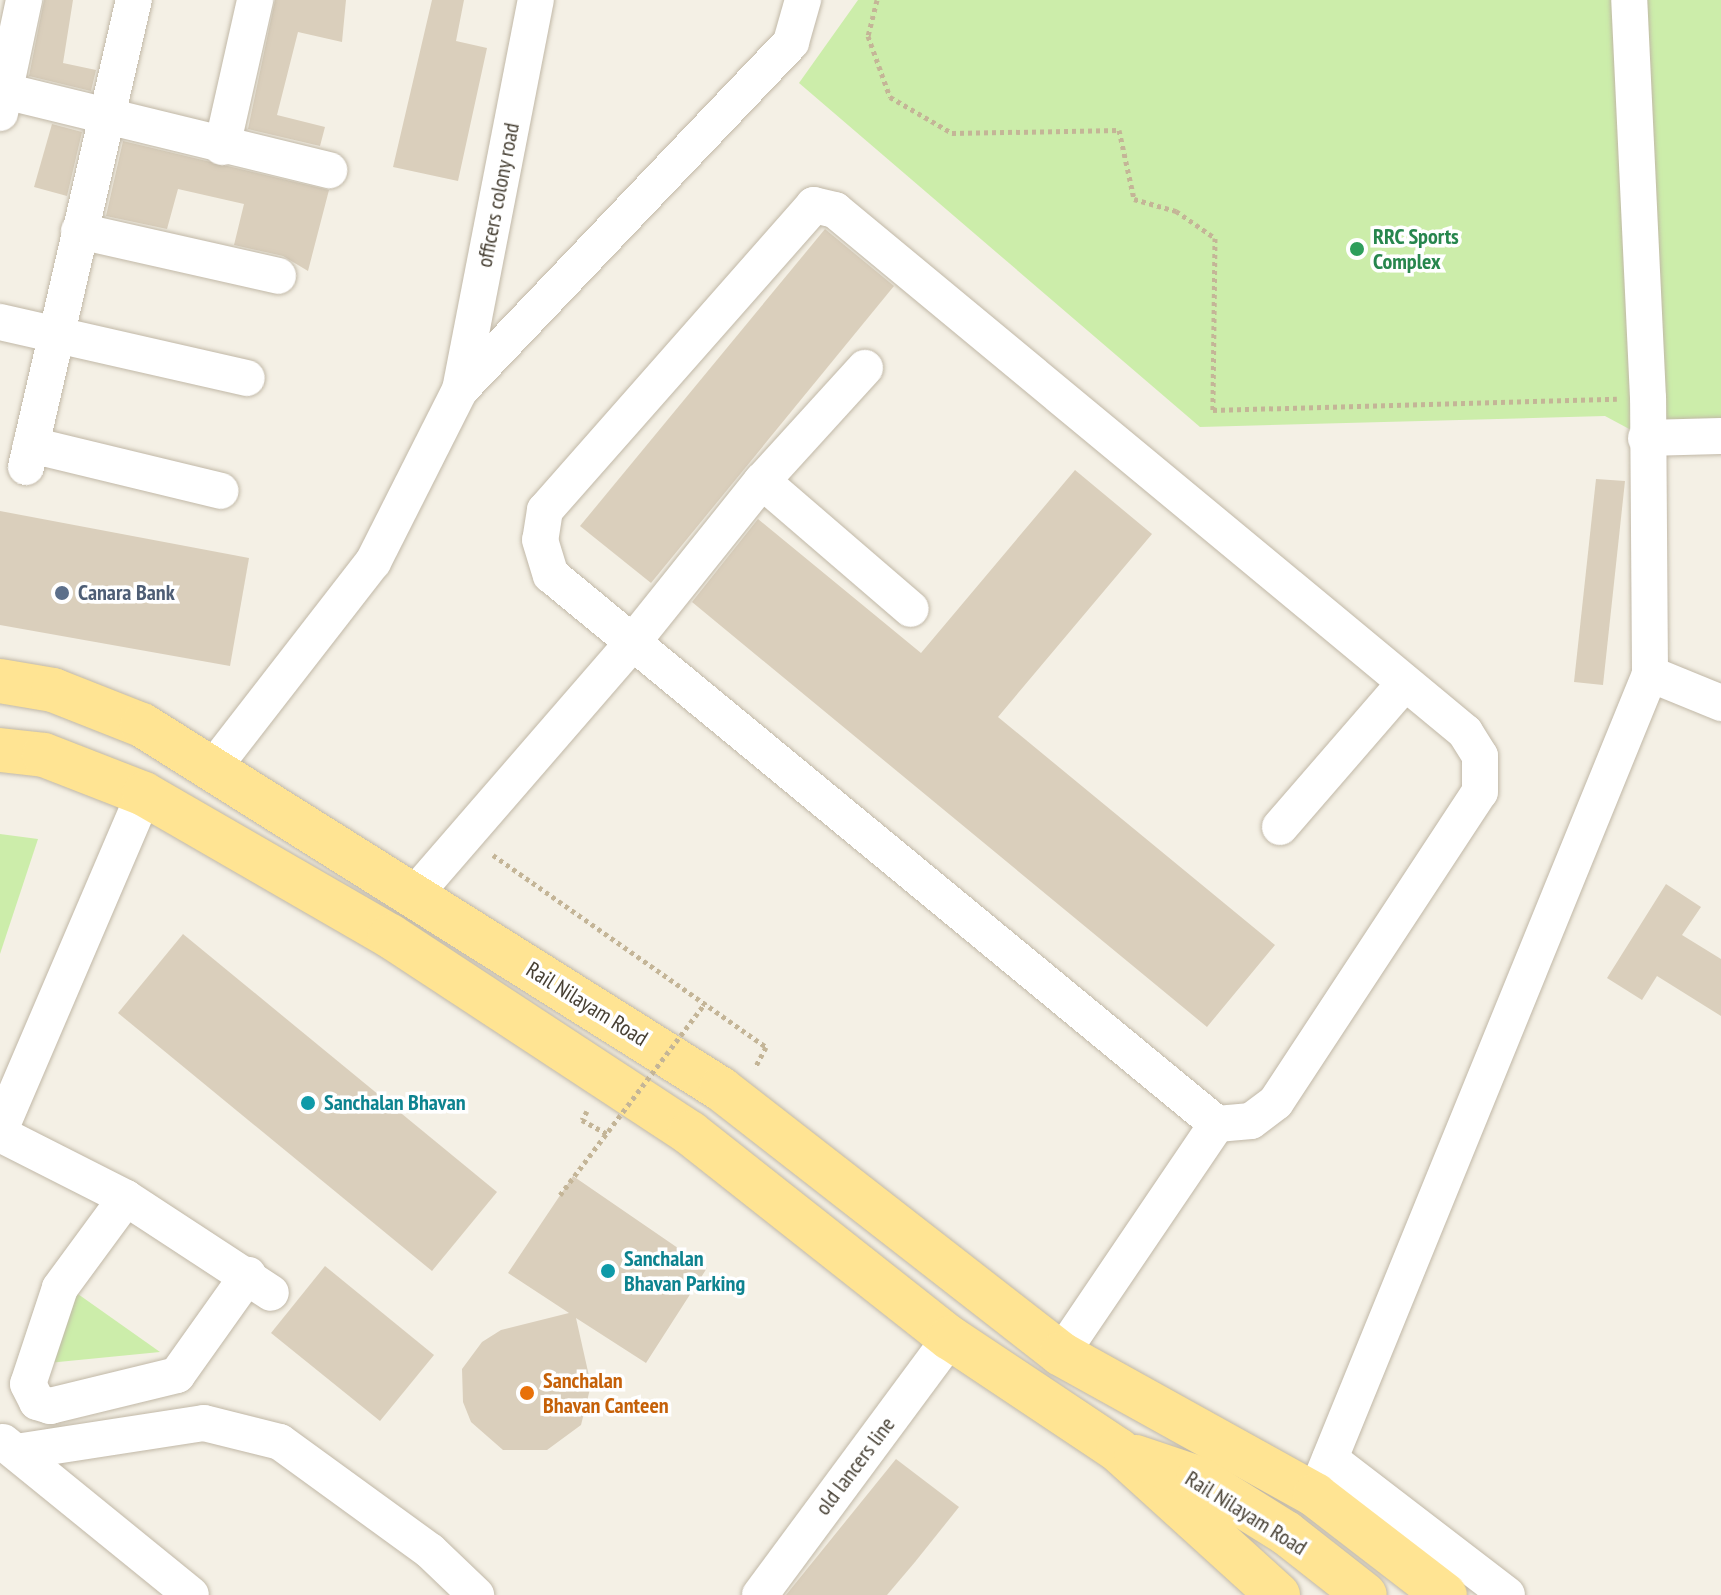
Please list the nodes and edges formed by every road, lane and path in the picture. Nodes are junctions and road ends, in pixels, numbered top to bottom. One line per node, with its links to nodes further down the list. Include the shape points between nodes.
1 (24, 0): 8 (street)
2 (134, 0): 9 (street)
3 (255, 0): 10 (street)
4 (536, 0): 18 (street, officers colony road)
5 (803, 0): 18 (street, via 791,42)
6 (877, 0): 19 (path, via 868,36 890,97 952,133 1119,130 1134,199 1176,211 1215,238 1213,410)
7 (1636, 5): 21 (street)
8 (2, 99): 9 (street)
9 (111, 116): 10 (street); 12 (street)
10 (222, 147): 11 (street)
11 (329, 170)
12 (79, 231): 13 (street); 15 (street)
13 (278, 276)
14 (0, 322): 15 (street)
15 (58, 336): 17 (street); 23 (street, via 29,456)
16 (865, 368): 22 (street)
17 (247, 378)
18 (460, 390): 31 (street, via 373,562)
19 (1615, 399)
20 (1721, 436): 21 (street)
21 (1646, 438): 26 (street)
22 (762, 481): 24 (street); 25 (street)
23 (221, 491)
24 (911, 609)
25 (632, 643): 28 (street, via 551,575 540,540 545,510 814,205 835,210); 35 (street); 39 (street)
26 (1650, 674): 29 (street); 48 (street)
27 (0, 681): 31 (main road, Rail Nilayam Road, via 53,690 142,725)
28 (1404, 684): 33 (street); 39 (street, via 1465,732 1480,756 1480,792 1276,1102 1251,1121)
29 (1721, 703)
30 (0, 750): 32 (main road, Rail Nilayam Road, via 44,755)
31 (213, 768): 35 (main road, Rail Nilayam Road)
32 (144, 794): 40 (street); 44 (main road, Rail Nilayam Road, via 390,936 690,1133)
33 (1280, 827)
34 (482, 847): 36 (path)
35 (414, 895): 45 (main road, Rail Nilayam Road, via 721,1089)
36 (705, 1003): 37 (path, via 766,1047); 41 (path, bridge)
37 (752, 1074)
38 (596, 1111): 41 (path, via 589,1106 582,1120)
39 (1217, 1124): 45 (street)
40 (0, 1132): 43 (street)
41 (607, 1134): 42 (path, bridge)
42 (560, 1195)
43 (126, 1198): 43 (street, via 259,1284 177,1375 50,1406 37,1402 28,1384 60,1288)
44 (950, 1338): 47 (main road, Rail Nilayam Road); 51 (street, old lancers line)
45 (1061, 1354): 48 (main road, Rail Nilayam Road, via 1134,1397)
46 (8, 1446): 49 (street); 50 (street, via 204,1423 280,1442 430,1551)
47 (1118, 1450): 52 (main road, Rail Nilayam Road); 53 (main road, Rail Nilayam Road, via 1198,1478 1286,1533)
48 (1322, 1477): 54 (main road, Rail Nilayam Road); 55 (street)
49 (191, 1595)
50 (476, 1595)
51 (760, 1595)
52 (1278, 1595)
53 (1365, 1595)
54 (1445, 1595)
55 (1507, 1595)

